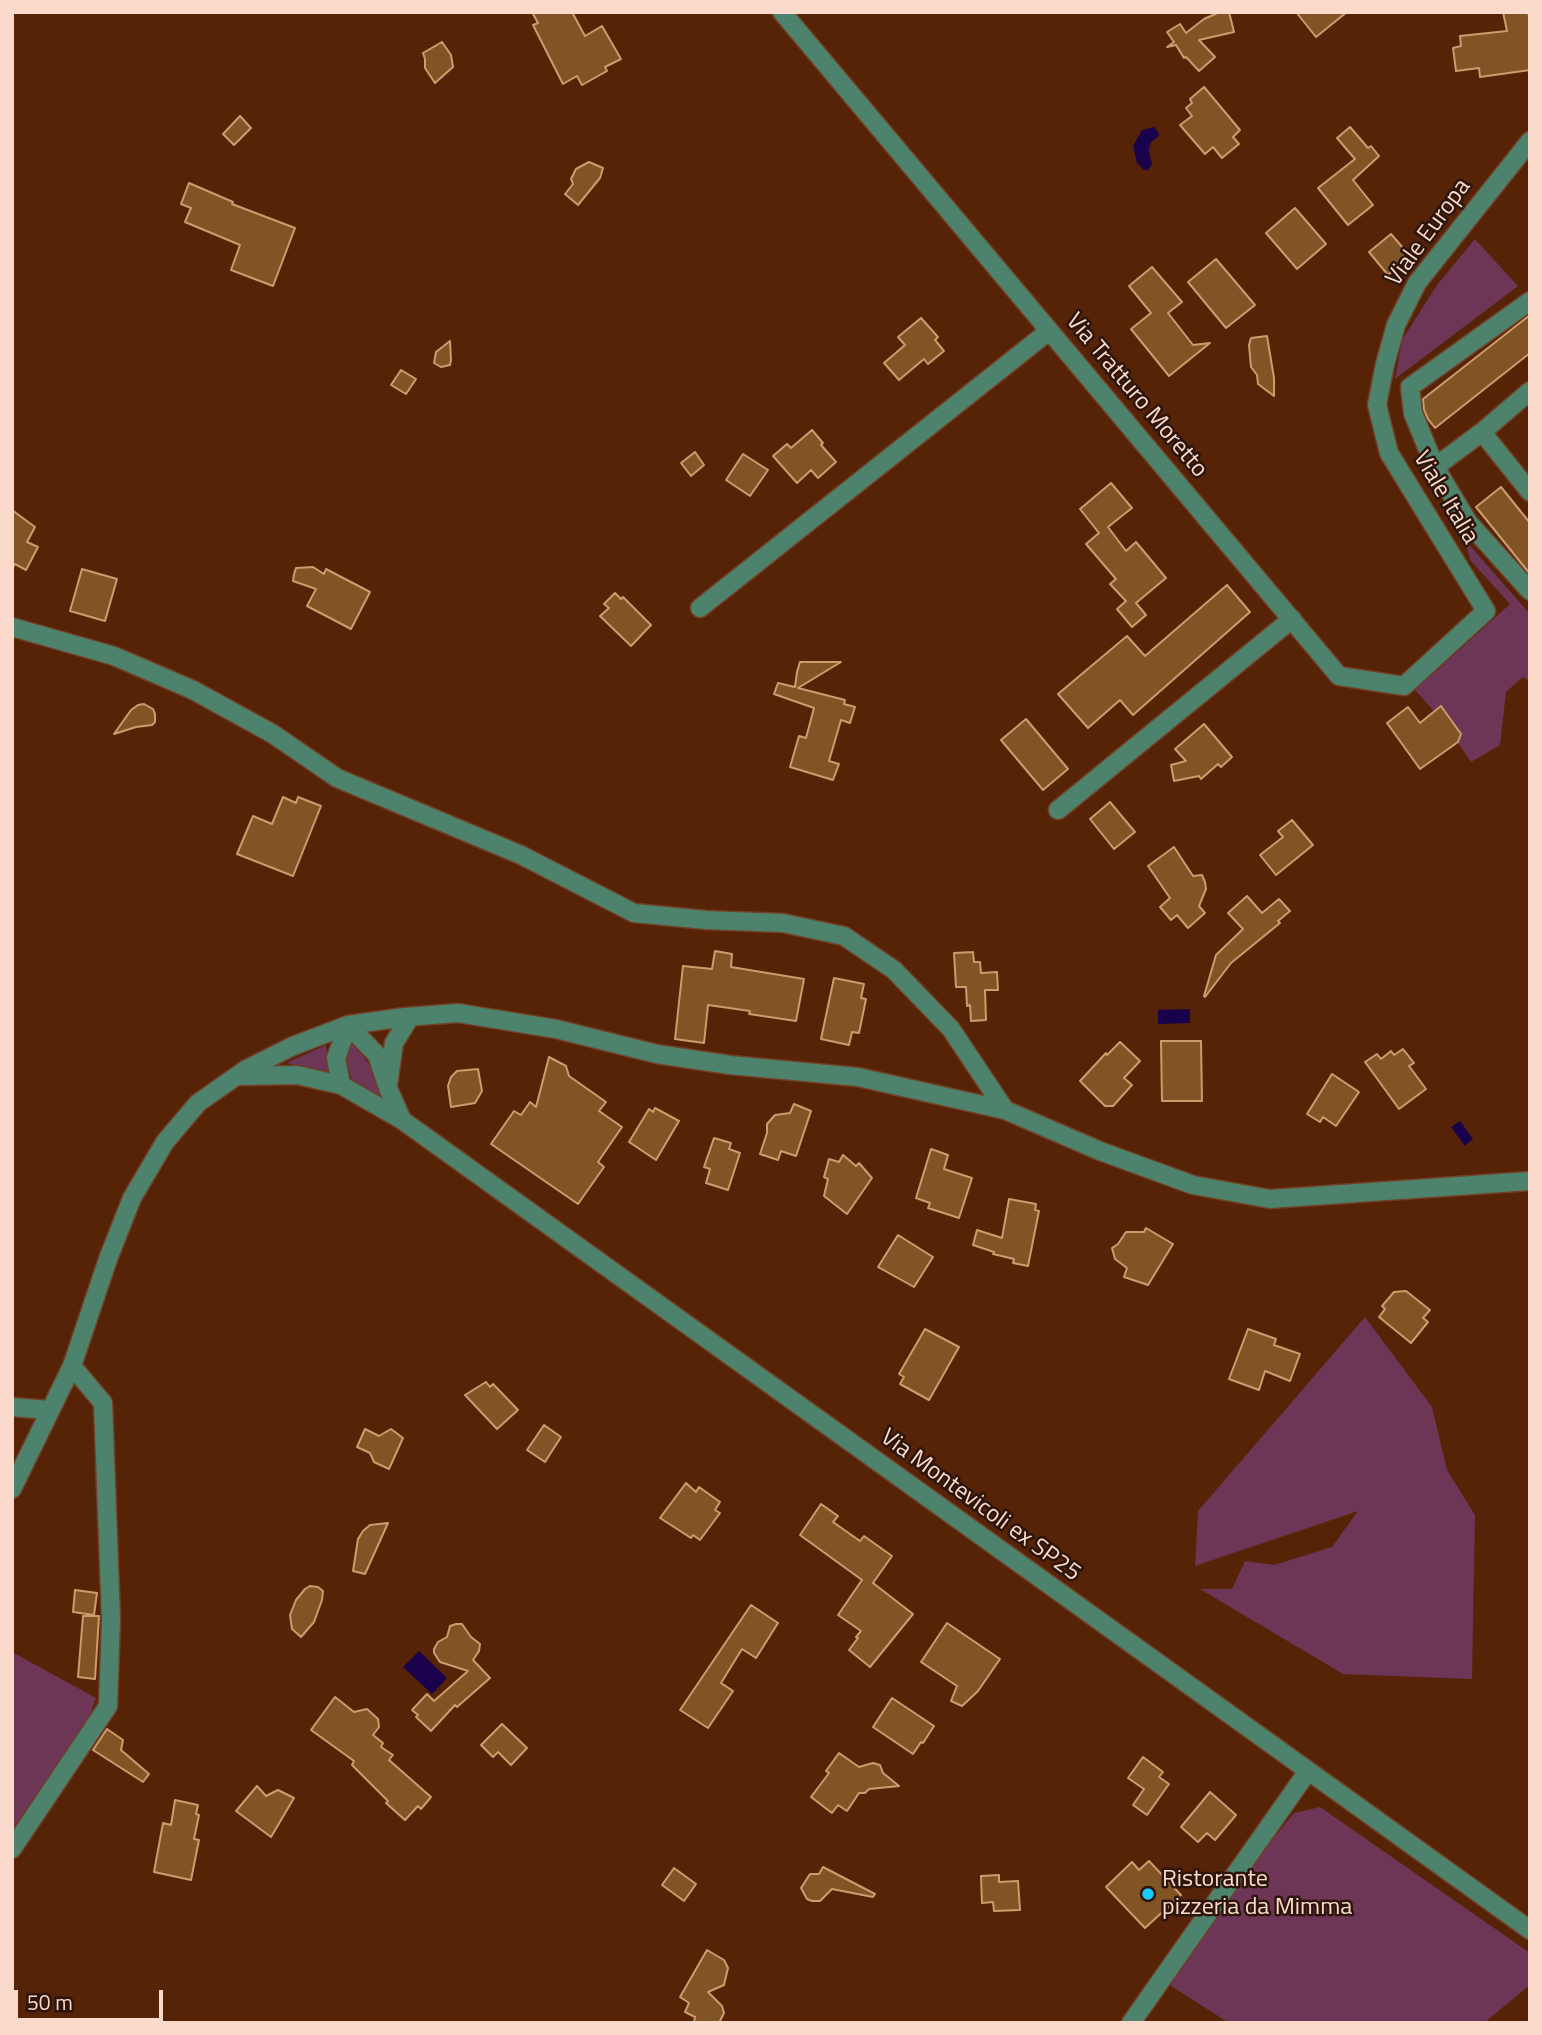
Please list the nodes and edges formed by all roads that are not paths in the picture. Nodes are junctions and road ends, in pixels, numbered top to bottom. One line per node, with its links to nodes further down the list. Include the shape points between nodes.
1 (782, 12): 4 (street, Via Tratturo Moretto)
2 (1530, 141): 6 (street, Viale Europa, via 1417,283 1396,325)
3 (1529, 303): 8 (street, via 1410,387 1413,413)
4 (1049, 331): 13 (street); 15 (street, Via Tratturo Moretto)
5 (1530, 391): 7 (street)
6 (1377, 405): 11 (street, Viale Italia, via 1389,453)
7 (1482, 432): 8 (street); 9 (street)
8 (1435, 467): 10 (street)
9 (1530, 492)
10 (1468, 522): 11 (street); 12 (street)
11 (1443, 542): 14 (street, Viale Italia)
12 (1530, 591)
13 (700, 608)
14 (1486, 611): 15 (street, Via Tratturo Moretto, via 1404,686 1339,676)
15 (1292, 619): 17 (street)
16 (12, 627): 23 (street, via 114,656 193,690 273,734 337,778 520,855 634,913 783,923 844,936 894,970 951,1030)
17 (1058, 810)
18 (410, 1017): 19 (street); 22 (street, via 394,1043); 23 (street, via 458,1013 556,1029 657,1054 858,1077)
19 (348, 1025): 20 (street, via 293,1046); 21 (street, via 336,1058); 22 (street, via 377,1055)
20 (237, 1076): 21 (street, Via Montevicoli ex SP25, via 297,1075); 26 (street, via 198,1103 165,1142 132,1198)
21 (341, 1085): 24 (street, Via Montevicoli ex SP25)
22 (388, 1088): 24 (street)
23 (1006, 1110): 25 (street, via 1193,1185 1270,1199)
24 (402, 1120): 30 (street, Via Montevicoli ex SP25)
25 (1530, 1181)
26 (72, 1366): 28 (street); 31 (street, via 103,1403 111,1619 108,1706)
27 (12, 1407): 28 (street)
28 (49, 1410): 29 (street)
29 (12, 1489)
30 (1308, 1771): 32 (street, Via Montevicoli ex SP25); 33 (street)
31 (12, 1849)
32 (1530, 1930)
33 (1130, 2023)

